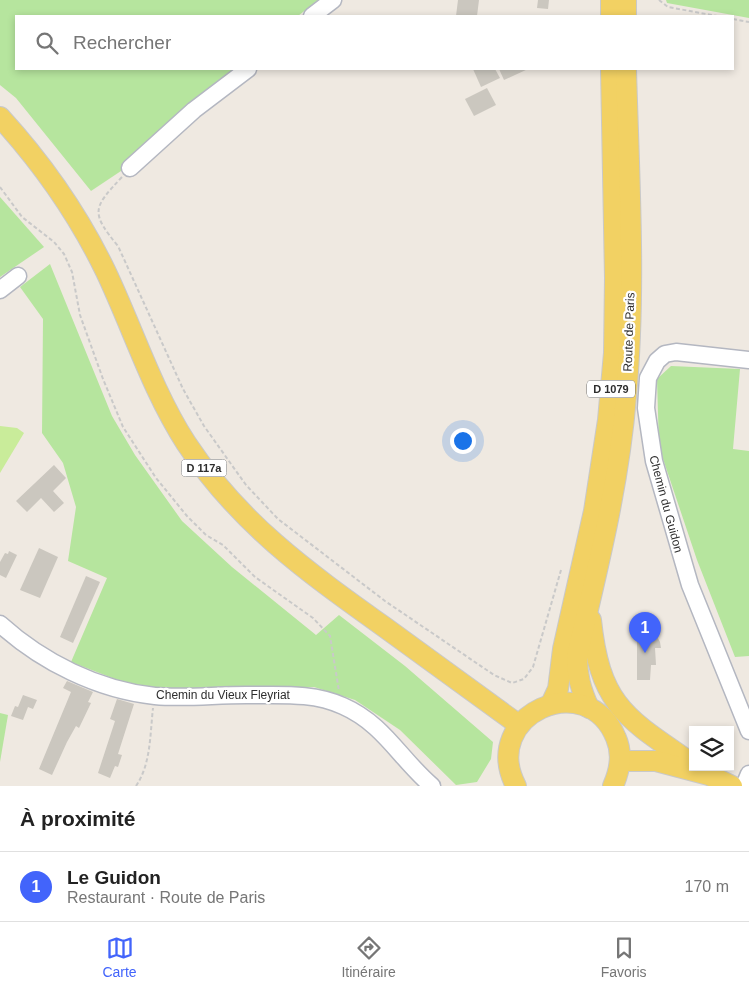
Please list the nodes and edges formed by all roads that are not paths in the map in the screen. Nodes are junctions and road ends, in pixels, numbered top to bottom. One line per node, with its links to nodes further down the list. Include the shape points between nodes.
1 (333, 0): 4 (street)
2 (611, 0): 5 (main road)
3 (626, 0): 6 (main road)
4 (313, 15)
5 (610, 15)
6 (626, 15)
7 (247, 70): 11 (street, via 194,110)
8 (611, 70): 17 (main road, Route de Paris / D 1079, via 616,278 608,420 594,510 563,649 558,689)
9 (626, 70): 15 (main road, Route de Paris / D 1079, via 631,267 628,380 610,513)
10 (0, 117): 19 (main road, D 117a, via 41,165 85,234 106,272 170,416 186,443 226,495 290,558)
11 (130, 168)
12 (18, 276): 13 (street)
13 (0, 290)
14 (749, 360): 20 (street, Chemin du Guidon, via 676,352 665,354 648,378 646,408 654,461 690,585)
15 (589, 606): 18 (main road, Route de Paris / D 1079, via 577,656 577,674); 21 (main road, via 598,666 616,702 643,729)
16 (0, 624): 26 (street, Chemin du Vieux Fleyriat, via 31,650 58,665 129,692 154,696 298,695 342,705 372,722)
17 (551, 704): 18 (main road, via 570,703); 19 (main road, via 536,710)
18 (589, 708): 22 (main road, via 613,730 619,745)
19 (519, 724): 27 (main road, via 508,750)
20 (749, 731)
21 (689, 760)
22 (620, 761): 23 (main road, via 656,761); 28 (main road)
23 (689, 766)
24 (705, 771): 29 (main road)
25 (749, 774): 30 (street)
26 (432, 786)
27 (513, 786)
28 (613, 786)
29 (732, 786)
30 (744, 786)

